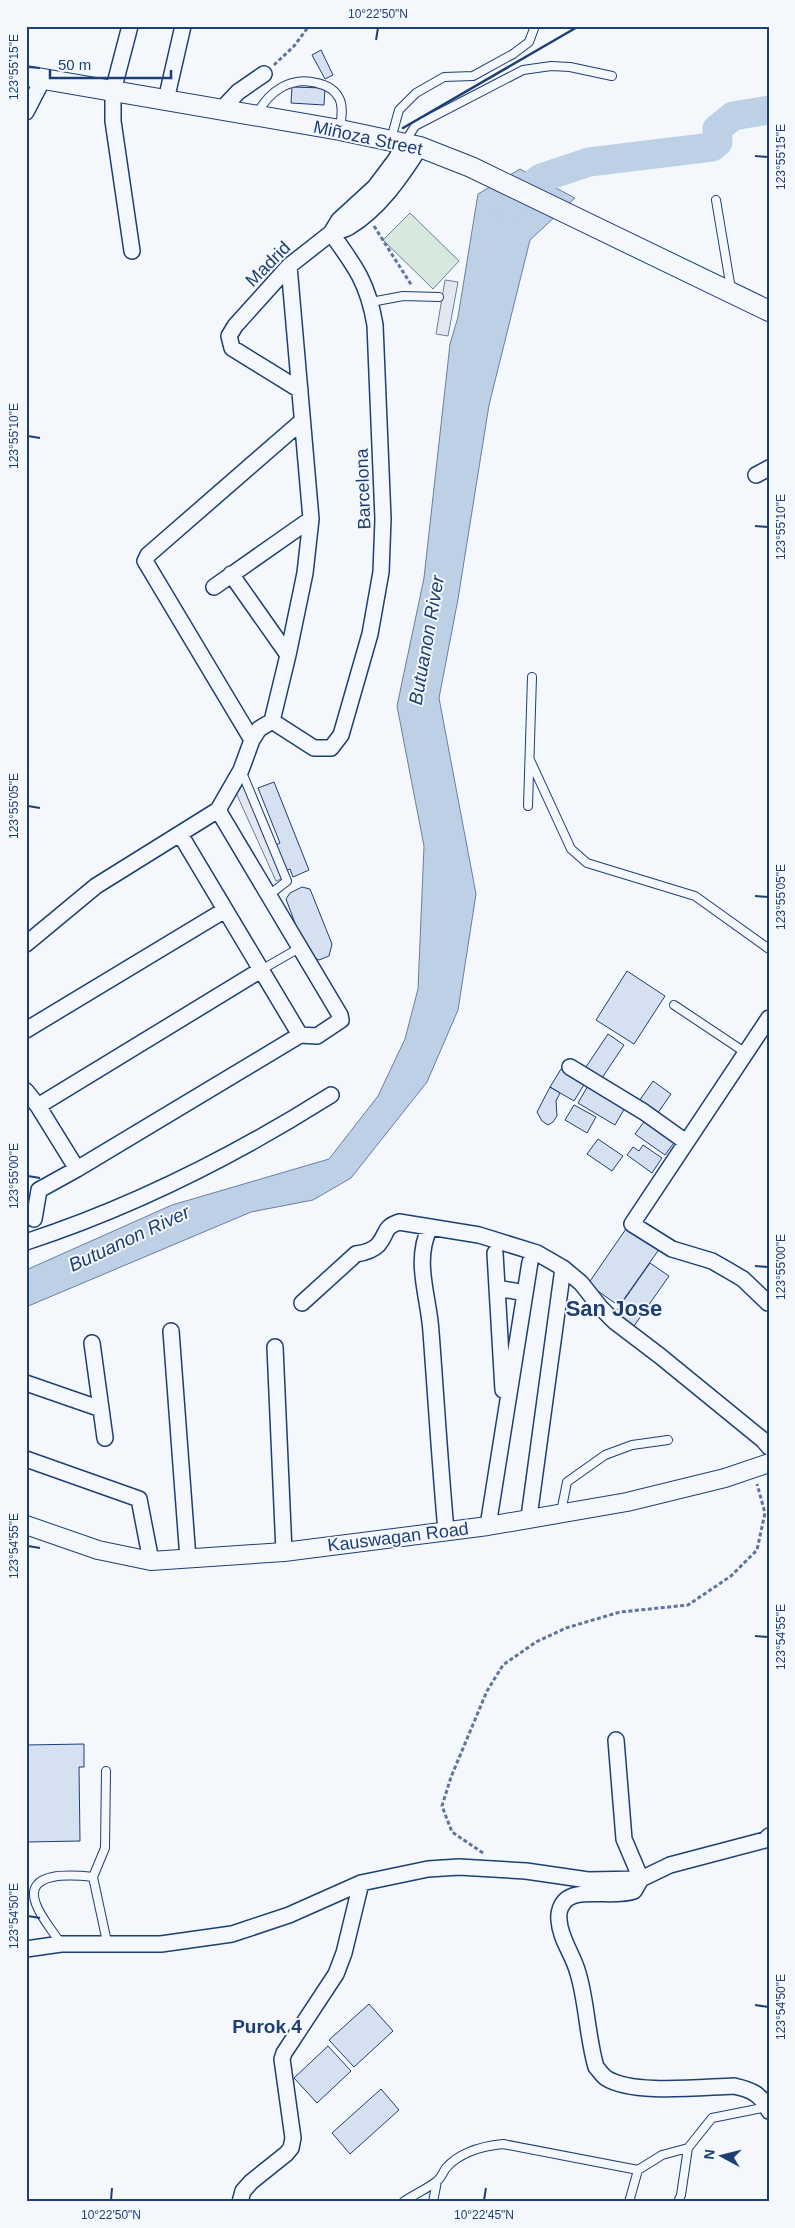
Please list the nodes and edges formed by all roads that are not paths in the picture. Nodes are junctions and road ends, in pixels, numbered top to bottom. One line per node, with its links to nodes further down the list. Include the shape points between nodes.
1 (130, 26): 7 (street)
2 (183, 26): 8 (street)
3 (535, 26): 13 (lane, via 529,42 513,54 473,76 444,77 416,93 399,110)
4 (264, 74): 9 (street, via 238,92)
5 (612, 76): 13 (lane, via 570,67 523,70 414,126)
6 (35, 77): 7 (main road, Miñoza Street); 10 (street)
7 (113, 91): 8 (main road, Miñoza Street); 16 (street, via 113,121)
8 (166, 100): 9 (main road, Miñoza Street)
9 (222, 109): 11 (main road, Miñoza Street)
10 (26, 112)
11 (257, 116): 12 (main road, Miñoza Street); 12 (lane, via 264,101 285,84 313,82 333,90 340,99)
12 (340, 130): 13 (main road, Miñoza Street)
13 (405, 143): 15 (street, Madrid, via 375,186 339,220); 15 (street, Madrid, via 398,180 348,228); 18 (main road, Miñoza Street, via 471,167)
14 (716, 200): 18 (lane)
15 (331, 233): 17 (street, Madrid); 20 (street, Barcelona, via 358,269)
16 (132, 251)
17 (289, 266): 22 (street); 22 (street, Madrid, via 229,336 232,348)
18 (732, 293): 21 (main road, Miñoza Street)
19 (438, 297): 20 (lane, via 403,296)
20 (372, 302): 29 (street, Barcelona, via 378,358 383,519 381,572 367,644 341,735 331,748 314,748)
21 (769, 311)
22 (300, 390): 23 (street)
23 (302, 421): 24 (street); 30 (street, via 145,561)
24 (311, 519): 25 (street); 27 (street, via 305,573)
25 (231, 574): 26 (street); 27 (street)
26 (214, 586)
27 (288, 655): 29 (street)
28 (532, 677): 31 (lane)
29 (272, 721): 30 (street, via 259,729)
30 (252, 740): 32 (street)
31 (530, 760): 33 (lane); 40 (lane, via 571,849 587,863 695,896)
32 (241, 770): 34 (street); 36 (lane, via 287,881)
33 (528, 806)
34 (218, 810): 35 (street); 36 (street)
35 (180, 834): 37 (street); 38 (street, via 96,886)
36 (269, 894): 39 (street)
37 (225, 910): 41 (street); 44 (street)
38 (26, 944)
39 (301, 947): 41 (lane); 45 (street, via 342,1020 317,1036)
40 (769, 949)
41 (261, 970): 45 (street); 50 (street)
42 (674, 1006): 46 (lane)
43 (769, 1018): 46 (street)
44 (26, 1030)
45 (300, 1035): 52 (street)
46 (746, 1053): 51 (street)
47 (570, 1067): 51 (street)
48 (26, 1091): 50 (street)
49 (331, 1095): 55 (street, via 281,1127 185,1177)
50 (38, 1106): 52 (street)
51 (686, 1142): 61 (street, via 632,1224 672,1249 712,1261 726,1269 743,1279)
52 (77, 1169): 53 (street, via 39,1190)
53 (34, 1219)
54 (430, 1227): 58 (street, via 504,1242 538,1253); 62 (street, via 399,1222 392,1224 378,1245 356,1254); 78 (street, via 423,1241 422,1275 431,1330)
55 (26, 1242)
56 (495, 1253): 59 (street)
57 (530, 1262): 60 (street)
58 (563, 1268): 71 (street, via 581,1283 614,1321); 75 (street)
59 (497, 1288): 60 (street); 68 (street)
60 (525, 1293): 68 (street)
61 (768, 1302)
62 (302, 1303)
63 (171, 1331): 80 (street)
64 (92, 1343): 67 (street)
65 (275, 1347): 79 (street)
66 (26, 1383): 67 (street)
67 (101, 1409): 69 (street)
68 (504, 1419): 77 (street)
69 (105, 1438)
70 (668, 1440): 74 (lane, via 632,1445 605,1455 567,1482)
71 (769, 1447)
72 (26, 1459): 81 (street, via 139,1498)
73 (769, 1463): 74 (street, Kauswagan Road, via 627,1502)
74 (561, 1512): 75 (street, Kauswagan Road)
75 (530, 1518): 77 (street, Kauswagan Road)
76 (26, 1525): 81 (street, Kauswagan Road, via 98,1550)
77 (488, 1526): 78 (street, Kauswagan Road)
78 (446, 1531): 79 (street, Kauswagan Road)
79 (284, 1552): 80 (street, Kauswagan Road)
80 (188, 1559): 81 (street, Kauswagan Road)
81 (151, 1561)
82 (616, 1740): 86 (street, via 624,1839)
83 (106, 1771): 85 (lane, via 105,1848)
84 (767, 1842): 86 (street, via 670,1865)
85 (93, 1877): 88 (lane); 89 (lane, via 47,1877 38,1882 35,1902)
86 (641, 1879): 87 (street, via 588,1880 459,1867 428,1869); 91 (street, via 634,1892 625,1895 577,1895 567,1899 558,1917 579,1973 596,2066 604,2077 615,2083 640,2088 734,2086 746,2089 762,2098)
87 (361, 1883): 88 (street, via 289,1915 232,1934 161,1944); 95 (street, via 336,1974 284,2054 282,2068 293,2138 291,2148 243,2191)
88 (107, 1942): 89 (street)
89 (61, 1944): 90 (street)
90 (26, 1949)
91 (768, 2110): 92 (lane, via 712,2118)
92 (688, 2148): 93 (lane, via 662,2155); 99 (lane)
93 (638, 2170): 94 (lane, via 503,2144 476,2149 459,2158); 98 (lane)
94 (437, 2181): 96 (lane); 97 (lane)
95 (240, 2202)
96 (403, 2202)
97 (433, 2202)
98 (629, 2202)
99 (678, 2202)

